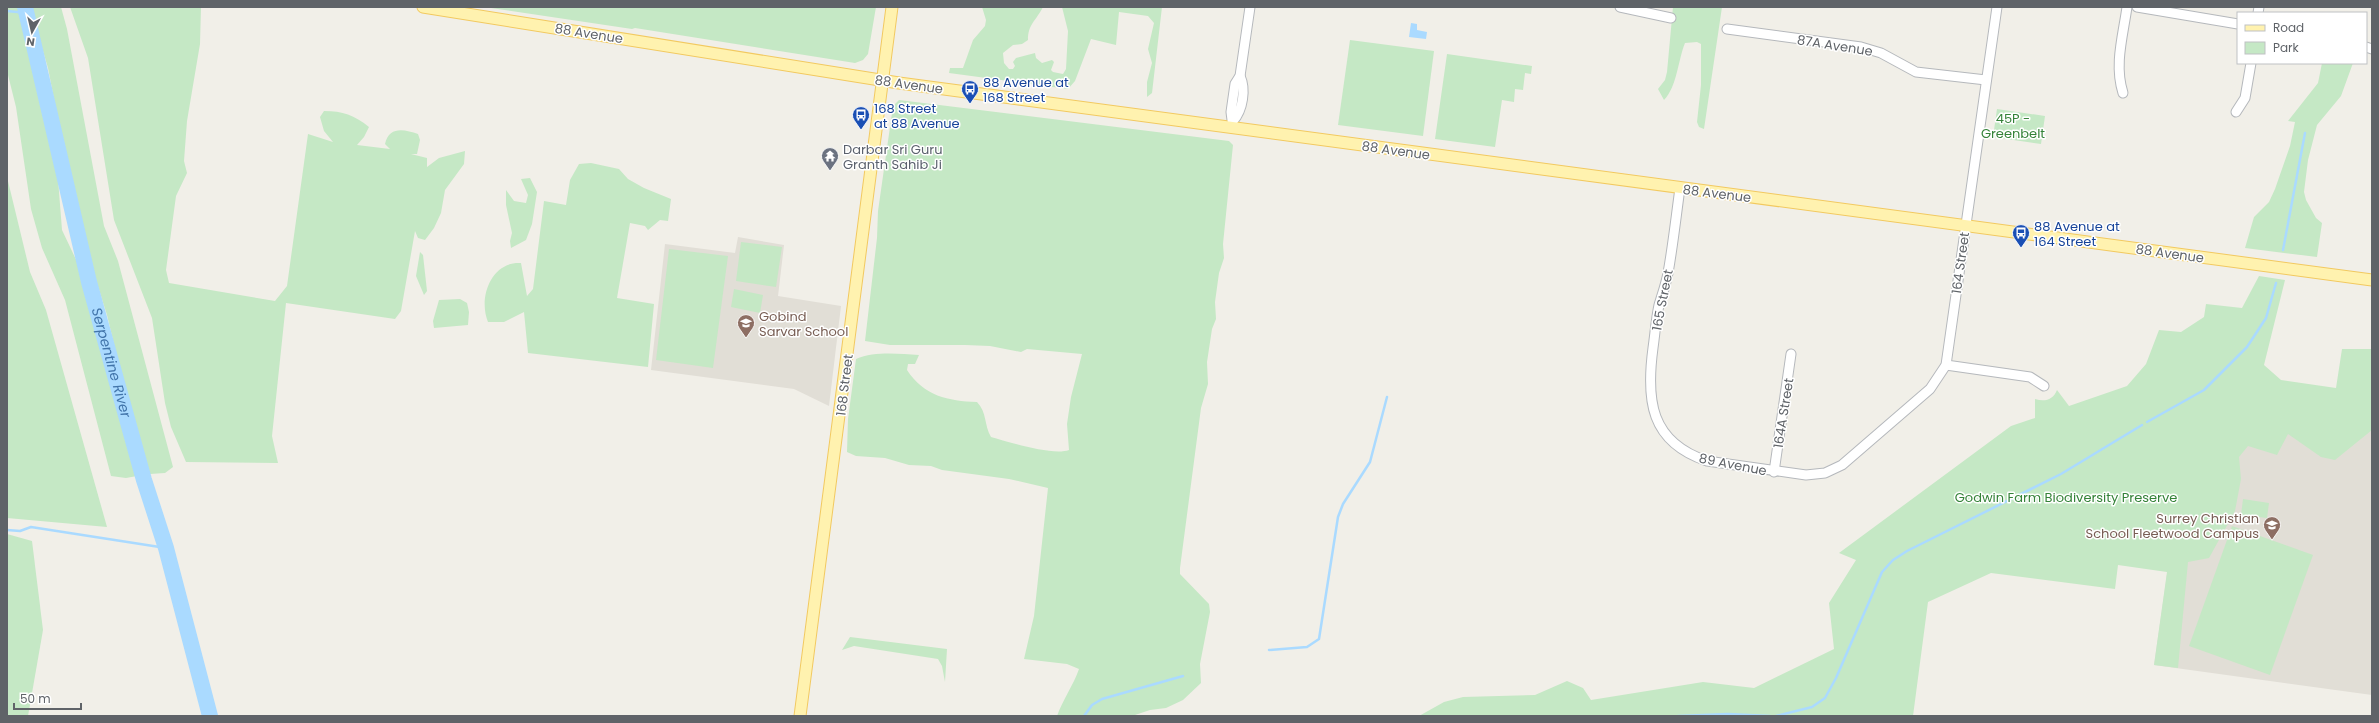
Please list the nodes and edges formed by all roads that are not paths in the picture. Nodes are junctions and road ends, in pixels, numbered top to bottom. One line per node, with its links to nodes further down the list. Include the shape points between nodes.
1 (422, 7): 13 (main road, 88 Avenue)
2 (892, 7): 13 (main road, 168 Street)
3 (1250, 7): 17 (street, via 1240,76 1235,84)
4 (1620, 7): 8 (street)
5 (1997, 7): 14 (street, 164 Street)
6 (2127, 7): 15 (street, via 2118,67)
7 (2137, 7): 10 (street)
8 (1634, 9): 9 (street)
9 (1671, 18)
10 (2237, 24)
11 (1727, 29): 14 (street, 87A Avenue, via 1861,47 1881,52 1916,72)
12 (2251, 64): 16 (street, via 2245,98)
13 (881, 80): 17 (main road, 88 Avenue); 27 (main road, 168 Street, via 842,404)
14 (1986, 80): 19 (street, 164 Street)
15 (2123, 93)
16 (2236, 112)
17 (1232, 121): 18 (main road, 88 Avenue)
18 (1680, 188): 19 (main road, 88 Avenue); 24 (street, 165 Street, via 1668,275 1659,306 1649,378)
19 (1966, 226): 20 (main road, 88 Avenue); 22 (street, 164 Street)
20 (2372, 280)
21 (1791, 354): 26 (street, 164A Street)
22 (1946, 365): 23 (street, via 2030,378); 25 (street, 164 Street, via 1930,389 1850,460)
23 (2044, 386)
24 (1654, 411): 26 (street, 89 Avenue, via 1664,431 1677,446 1695,457 1719,464)
25 (1834, 470): 26 (street, 89 Avenue, via 1806,475)
26 (1774, 472)
27 (800, 716)

